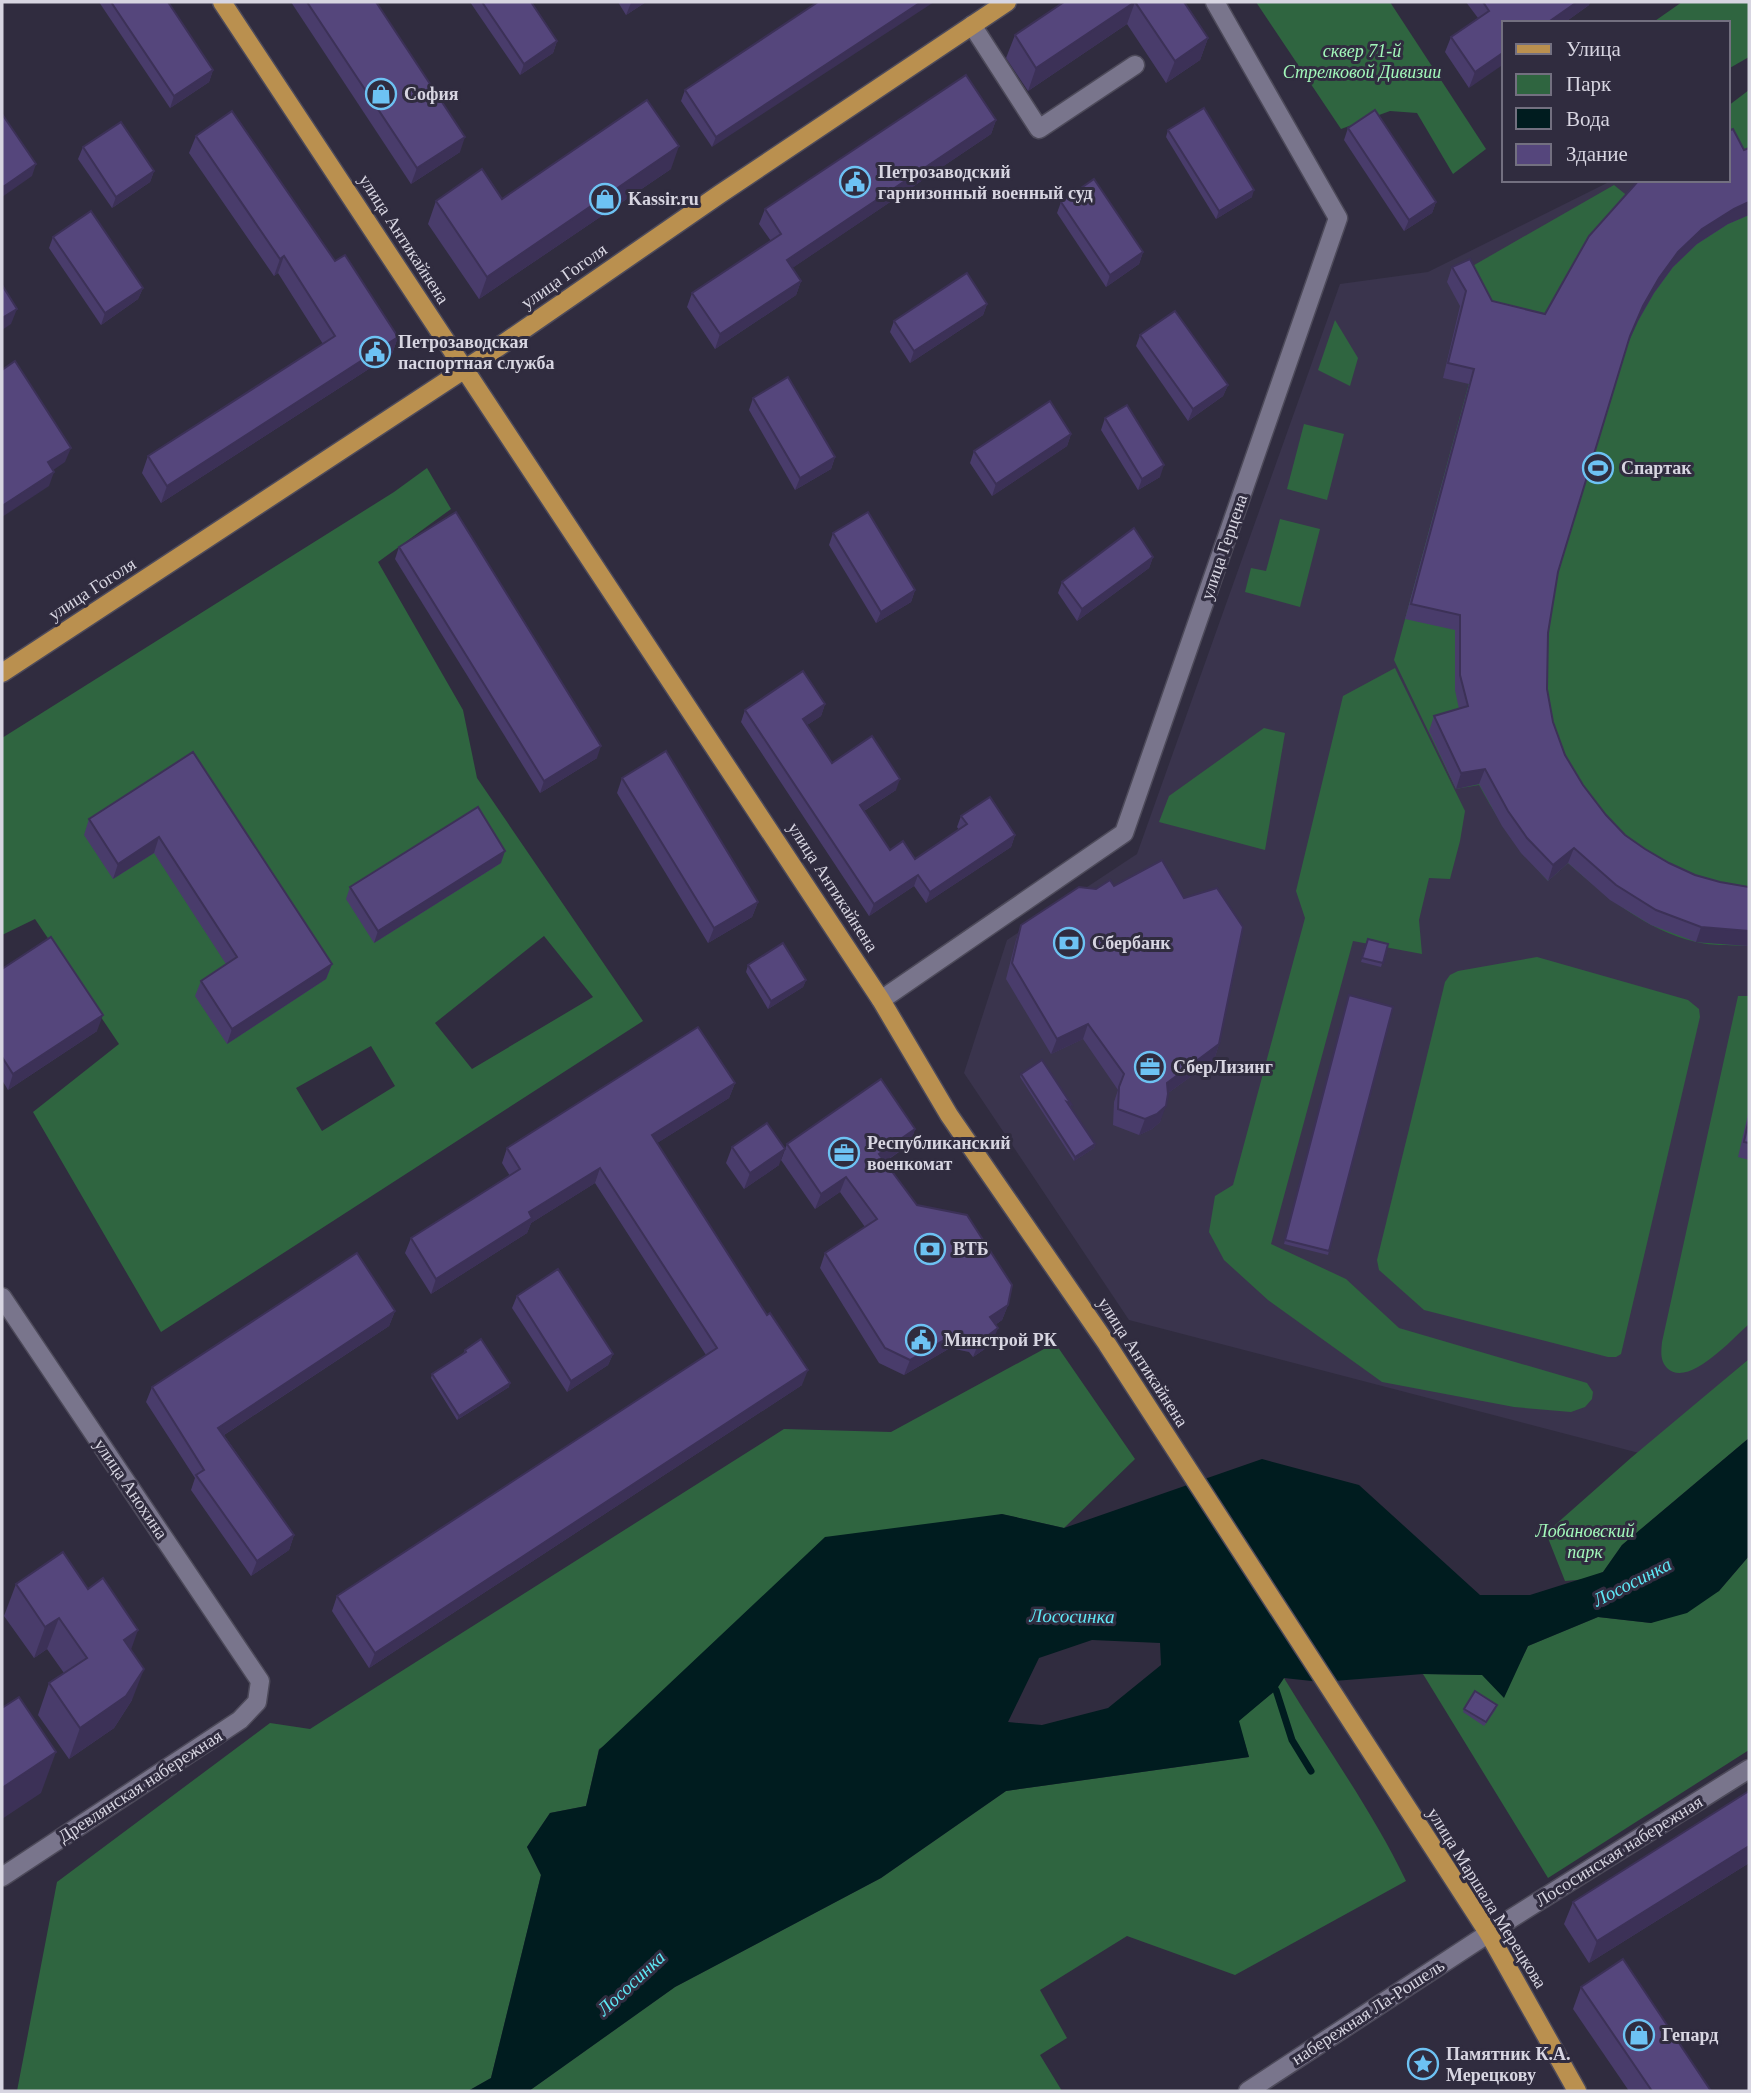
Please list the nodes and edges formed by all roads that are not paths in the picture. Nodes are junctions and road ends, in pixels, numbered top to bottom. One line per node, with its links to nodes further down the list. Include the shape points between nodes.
1 (222, 2): 6 (main road, улица Антикайнена)
2 (1007, 2): 4 (main road, улица Гоголя)
3 (1214, 2): 8 (street, улица Герцена, via 1338,218 1124,833)
4 (972, 25): 5 (street, via 1039,129); 6 (main road, улица Гоголя)
5 (1135, 65)
6 (465, 369): 7 (main road, улица Гоголя); 8 (main road, улица Антикайнена)
7 (2, 673)
8 (881, 1000): 12 (main road, улица Антикайнена, via 949,1115 1107,1344)
9 (2, 1297): 10 (street, улица Анохина)
10 (260, 1681): 13 (street, Древлянская набережная, via 257,1702 240,1720)
11 (1749, 1769): 14 (street, Лососинская набережная)
12 (1401, 1800): 14 (main road, улица Маршала Мерецкова)
13 (2, 1877)
14 (1489, 1934): 15 (street, набережная Ла-Рошель); 16 (main road, улица Маршала Мерецкова)
15 (1248, 2091)
16 (1577, 2091)

